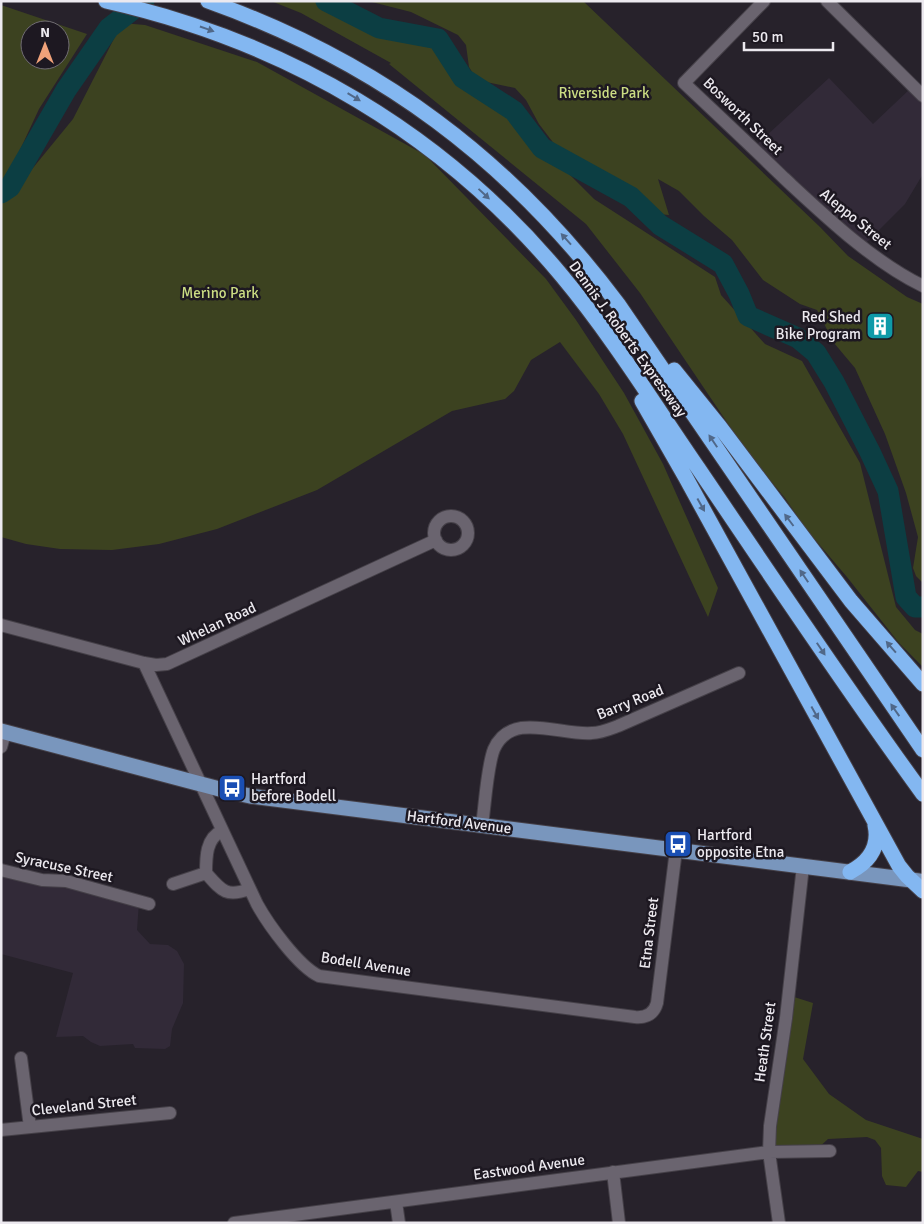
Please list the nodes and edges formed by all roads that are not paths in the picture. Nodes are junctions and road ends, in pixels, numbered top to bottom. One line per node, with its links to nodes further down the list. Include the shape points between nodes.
1 (208, 1): 8 (highway, Dennis J. Roberts Expressway, one-way to 1, via 533,204 485,159 433,118 378,81 321,49)
2 (764, 1): 6 (street, Bosworth Street, via 684,83)
3 (828, 1): 5 (street)
4 (107, 2): 9 (highway, Dennis J. Roberts Expressway, one-way to 9, via 229,37 300,68 410,133 460,172 506,215)
5 (922, 93)
6 (775, 170): 7 (street, Aleppo Street, via 846,233)
7 (923, 286)
8 (618, 304): 14 (highway, one-way to 8, via 851,601 700,400); 16 (highway, Dennis J. Roberts Expressway, one-way to 8)
9 (590, 311): 18 (highway, Dennis J. Roberts Expressway, one-way to 18); 19 (highway, one-way to 19, via 686,478)
10 (436, 540): 12 (street, Whelan Road, via 176,661)
11 (1, 625): 12 (street, Whelan Road)
12 (144, 663): 17 (street, Bodell Avenue)
13 (739, 673): 20 (street, Barry Road, via 600,732 586,734 528,727 511,731 501,739 492,755)
14 (923, 684)
15 (3, 737): 17 (main road, Hartford Avenue)
16 (923, 750)
17 (200, 784): 20 (main road, Hartford Avenue, via 255,796); 21 (street, Bodell Avenue)
18 (923, 794)
19 (872, 817): 25 (highway, via 875,847 868,859); 27 (highway, via 899,866)
20 (482, 826): 22 (main road, Hartford Avenue)
21 (222, 831): 26 (street, via 214,834 210,842); 29 (street, Bodell Avenue)
22 (676, 850): 23 (main road, Hartford Avenue); 32 (street, Etna Street, via 657,1003)
23 (803, 866): 25 (main road, Hartford Avenue); 38 (street, Heath Street)
24 (1, 870): 31 (street, Syracuse Street, via 42,880 66,881)
25 (850, 872): 27 (main road, Hartford Avenue)
26 (206, 873): 28 (street); 29 (street, via 220,889 231,894)
27 (917, 881): 30 (highway)
28 (173, 884)
29 (249, 889): 32 (street, Bodell Avenue, via 261,911 298,960 319,976)
30 (923, 890)
31 (148, 904)
32 (647, 1016)
33 (21, 1058): 35 (street)
34 (170, 1113): 35 (street, Cleveland Street)
35 (30, 1126): 36 (street, Cleveland Street)
36 (1, 1130)
37 (830, 1151): 38 (street, Eastwood Avenue)
38 (769, 1152): 39 (street, Eastwood Avenue); 44 (street, Heath Street)
39 (613, 1172): 40 (street, Eastwood Avenue); 43 (street)
40 (396, 1202): 41 (street, Eastwood Avenue); 42 (street)
41 (234, 1223)
42 (399, 1223)
43 (619, 1223)
44 (779, 1223)

